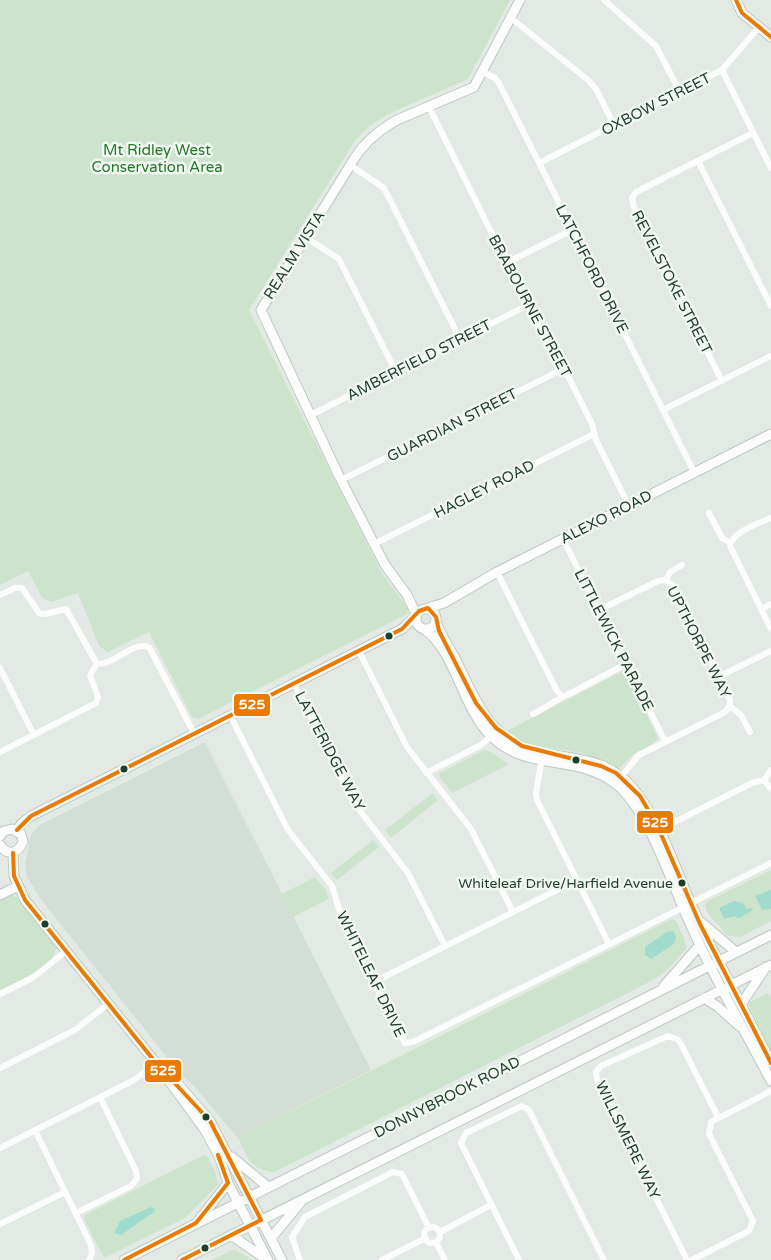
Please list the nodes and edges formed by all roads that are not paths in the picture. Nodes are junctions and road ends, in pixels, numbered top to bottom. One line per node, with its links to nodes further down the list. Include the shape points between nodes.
1 (520, 0): 4 (street, REALM VISTA)
2 (604, 0): 9 (street, via 656,46)
3 (736, 0): 5 (street, via 742,13)
4 (511, 18): 8 (street, REALM VISTA); 11 (street, via 588,80)
5 (759, 27): 6 (street); 7 (street, OXBOW STREET)
6 (771, 37)
7 (722, 70): 9 (street, OXBOW STREET); 12 (street)
8 (483, 72): 10 (street, REALM VISTA, via 468,91); 14 (street, LATCHFORD DRIVE, via 497,80)
9 (680, 92): 11 (street, OXBOW STREET)
10 (429, 107): 15 (street, REALM VISTA, via 377,132); 19 (street, BRABOURNE STREET)
11 (614, 125): 14 (street, OXBOW STREET)
12 (753, 133): 13 (street, REVELSTOKE STREET); 16 (street)
13 (698, 161): 21 (street); 26 (street, REVELSTOKE STREET, via 636,192 632,202)
14 (539, 163): 17 (street, LATCHFORD DRIVE)
15 (350, 165): 18 (street, REALM VISTA); 22 (street, via 384,188)
16 (771, 168)
17 (572, 230): 19 (street); 27 (street, LATCHFORD DRIVE)
18 (305, 237): 25 (street, via 339,259); 28 (street, REALM VISTA, via 261,310)
19 (506, 263): 20 (street, BRABOURNE STREET)
20 (528, 305): 22 (street, AMBERFIELD STREET); 24 (street, BRABOURNE STREET, via 554,358)
21 (771, 306)
22 (460, 340): 25 (street, AMBERFIELD STREET)
23 (771, 356): 26 (street)
24 (563, 369): 29 (street, BRABOURNE STREET); 32 (street, GUARDIAN STREET)
25 (396, 372): 28 (street, AMBERFIELD STREET)
26 (722, 381): 27 (street)
27 (663, 410): 31 (street, LATCHFORD DRIVE)
28 (310, 416): 32 (street, REALM VISTA)
29 (594, 434): 33 (street, BRABOURNE STREET); 38 (street, HAGLEY ROAD)
30 (771, 434): 31 (street, ALEXO ROAD)
31 (694, 472): 33 (street, ALEXO ROAD)
32 (342, 480): 38 (street, REALM VISTA)
33 (629, 506): 36 (street, ALEXO ROAD)
34 (709, 513): 37 (street, via 722,538)
35 (771, 518): 37 (street, via 739,534)
36 (563, 539): 40 (street, ALEXO ROAD); 48 (street, LITTLEWICK PARADE)
37 (730, 543): 47 (street, via 730,549)
38 (374, 544): 43 (street, REALM VISTA)
39 (682, 565): 41 (street, UPTHORPE WAY, via 670,572)
40 (497, 572): 44 (street, ALEXO ROAD); 61 (street, via 557,691)
41 (666, 580): 48 (street, UPTHORPE WAY); 59 (street, UPTHORPE WAY, via 672,584)
42 (0, 595): 56 (street, via 18,587 25,591 39,613 66,609)
43 (407, 595): 46 (street, REALM VISTA); 49 (street, REALM VISTA)
44 (444, 603): 46 (street, ALEXO ROAD); 50 (street, ALEXO ROAD)
45 (771, 604): 47 (street)
46 (427, 608): 49 (street); 50 (street)
47 (762, 609): 53 (street)
48 (599, 610): 57 (street, LITTLEWICK PARADE)
49 (416, 615): 51 (street, via 416,622); 52 (street)
50 (436, 619): 51 (street, via 433,626); 71 (street, via 480,707 492,724 520,746)
51 (422, 628): 52 (street); 68 (street, via 432,634 440,646 473,712)
52 (402, 629): 54 (street)
53 (771, 629)
54 (359, 651): 60 (street); 73 (street, via 407,746)
55 (771, 651): 59 (street)
56 (97, 664): 66 (street, via 139,647 149,647); 67 (street, via 90,675 98,698 96,703)
57 (626, 664): 61 (street); 69 (street, LITTLEWICK PARADE)
58 (0, 668): 67 (street)
59 (718, 677): 62 (street, UPTHORPE WAY)
60 (294, 683): 64 (street); 91 (street, LATTERIDGE WAY, via 354,803 408,872)
61 (562, 695): 63 (street, via 555,703)
62 (730, 706): 65 (street, UPTHORPE WAY, via 741,715); 69 (street, UPTHORPE WAY, via 725,712)
63 (534, 714)
64 (230, 715): 66 (street); 98 (street, WHITELEAF DRIVE, via 288,830 334,889 344,925)
65 (750, 732)
66 (194, 733): 77 (street, via 31,816)
67 (34, 735): 70 (street)
68 (491, 736): 71 (street, via 519,754); 73 (street)
69 (665, 741): 74 (street, UPTHORPE WAY, via 634,759)
70 (0, 752)
71 (542, 757): 74 (street, via 596,762); 83 (street, via 537,800)
72 (771, 770): 75 (street)
73 (426, 773): 87 (street, via 471,829)
74 (618, 780): 78 (street, via 641,799)
75 (764, 780): 76 (street); 78 (street)
76 (771, 789)
77 (17, 830): 79 (street, via 8,829); 81 (street, via 22,842 18,851)
78 (655, 832): 86 (street)
79 (0, 836)
80 (0, 845): 81 (street)
81 (12, 853): 84 (street)
82 (771, 863): 86 (street, WHITELEAF DRIVE)
83 (577, 880): 87 (street); 90 (street)
84 (18, 886): 85 (street); 93 (street, via 25,900)
85 (0, 895)
86 (687, 906): 88 (street); 90 (street, WHITELEAF DRIVE); 92 (street)
87 (513, 912): 91 (street)
88 (698, 919): 94 (street); 95 (street)
89 (771, 935): 94 (street, DONNYBROOK ROAD)
90 (610, 944): 98 (street, WHITELEAF DRIVE, via 409,1044 401,1038)
91 (445, 946): 98 (street)
92 (700, 946): 96 (street); 101 (street)
93 (66, 952): 102 (street, via 34,977); 105 (street)
94 (736, 952): 95 (street, DONNYBROOK ROAD)
95 (719, 961): 96 (street, DONNYBROOK ROAD); 99 (street)
96 (710, 965): 100 (street); 101 (street, DONNYBROOK ROAD)
97 (769, 966): 99 (street, DONNYBROOK ROAD); 104 (street)
98 (374, 982)
99 (732, 984): 100 (street, DONNYBROOK ROAD); 104 (street)
100 (723, 989): 103 (street, DONNYBROOK ROAD); 106 (street)
101 (659, 991): 118 (street, DONNYBROOK ROAD)
102 (0, 994)
103 (704, 998): 106 (street); 121 (street, DONNYBROOK ROAD)
104 (742, 1003): 108 (street)
105 (108, 1004): 107 (street); 109 (street, via 75,1030)
106 (745, 1031): 110 (street)
107 (156, 1063): 112 (street, via 134,1080); 116 (street, via 199,1106); 117 (street, via 205,1130 220,1158)
108 (771, 1063)
109 (0, 1068)
110 (771, 1081)
111 (771, 1091): 113 (street)
112 (100, 1097): 114 (street); 124 (street, via 137,1179 131,1186)
113 (718, 1117): 145 (street, WILLSMERE WAY, via 681,1044 673,1037 668,1036 601,1066 596,1072 597,1080); 146 (street, via 711,1122 709,1134 753,1221 750,1232)
114 (34, 1130): 115 (street); 119 (street)
115 (0, 1148)
116 (228, 1154): 118 (street); 120 (street)
117 (228, 1183): 122 (street); 126 (street)
118 (268, 1187): 120 (street, DONNYBROOK ROAD)
119 (65, 1192): 124 (street); 127 (street)
120 (250, 1196): 122 (street, DONNYBROOK ROAD); 125 (street)
121 (304, 1198): 125 (street, DONNYBROOK ROAD); 132 (street)
122 (238, 1202): 126 (street, DONNYBROOK ROAD); 128 (street)
123 (491, 1205): 130 (street); 143 (street); 144 (street, via 462,1146 462,1138 466,1133 524,1106 531,1114)
124 (76, 1213): 135 (street, via 92,1248)
125 (261, 1220): 128 (street, DONNYBROOK ROAD); 132 (street)
126 (196, 1223): 136 (street, DONNYBROOK ROAD)
127 (0, 1224)
128 (250, 1226): 131 (street, DONNYBROOK ROAD); 138 (street)
129 (429, 1228): 130 (street, via 434,1227); 133 (street, via 425,1232); 140 (street, via 402,1174 393,1172 304,1218 292,1237)
130 (440, 1232): 134 (street)
131 (232, 1235): 137 (street, DONNYBROOK ROAD); 138 (street)
132 (271, 1238): 139 (street)
133 (426, 1238): 134 (street); 141 (street)
134 (436, 1242): 142 (street)
135 (89, 1260)
136 (124, 1260)
137 (182, 1260)
138 (267, 1260)
139 (282, 1260)
140 (300, 1260)
141 (382, 1260)
142 (445, 1260)
143 (519, 1260)
144 (604, 1260)
145 (687, 1260)
146 (692, 1260)

